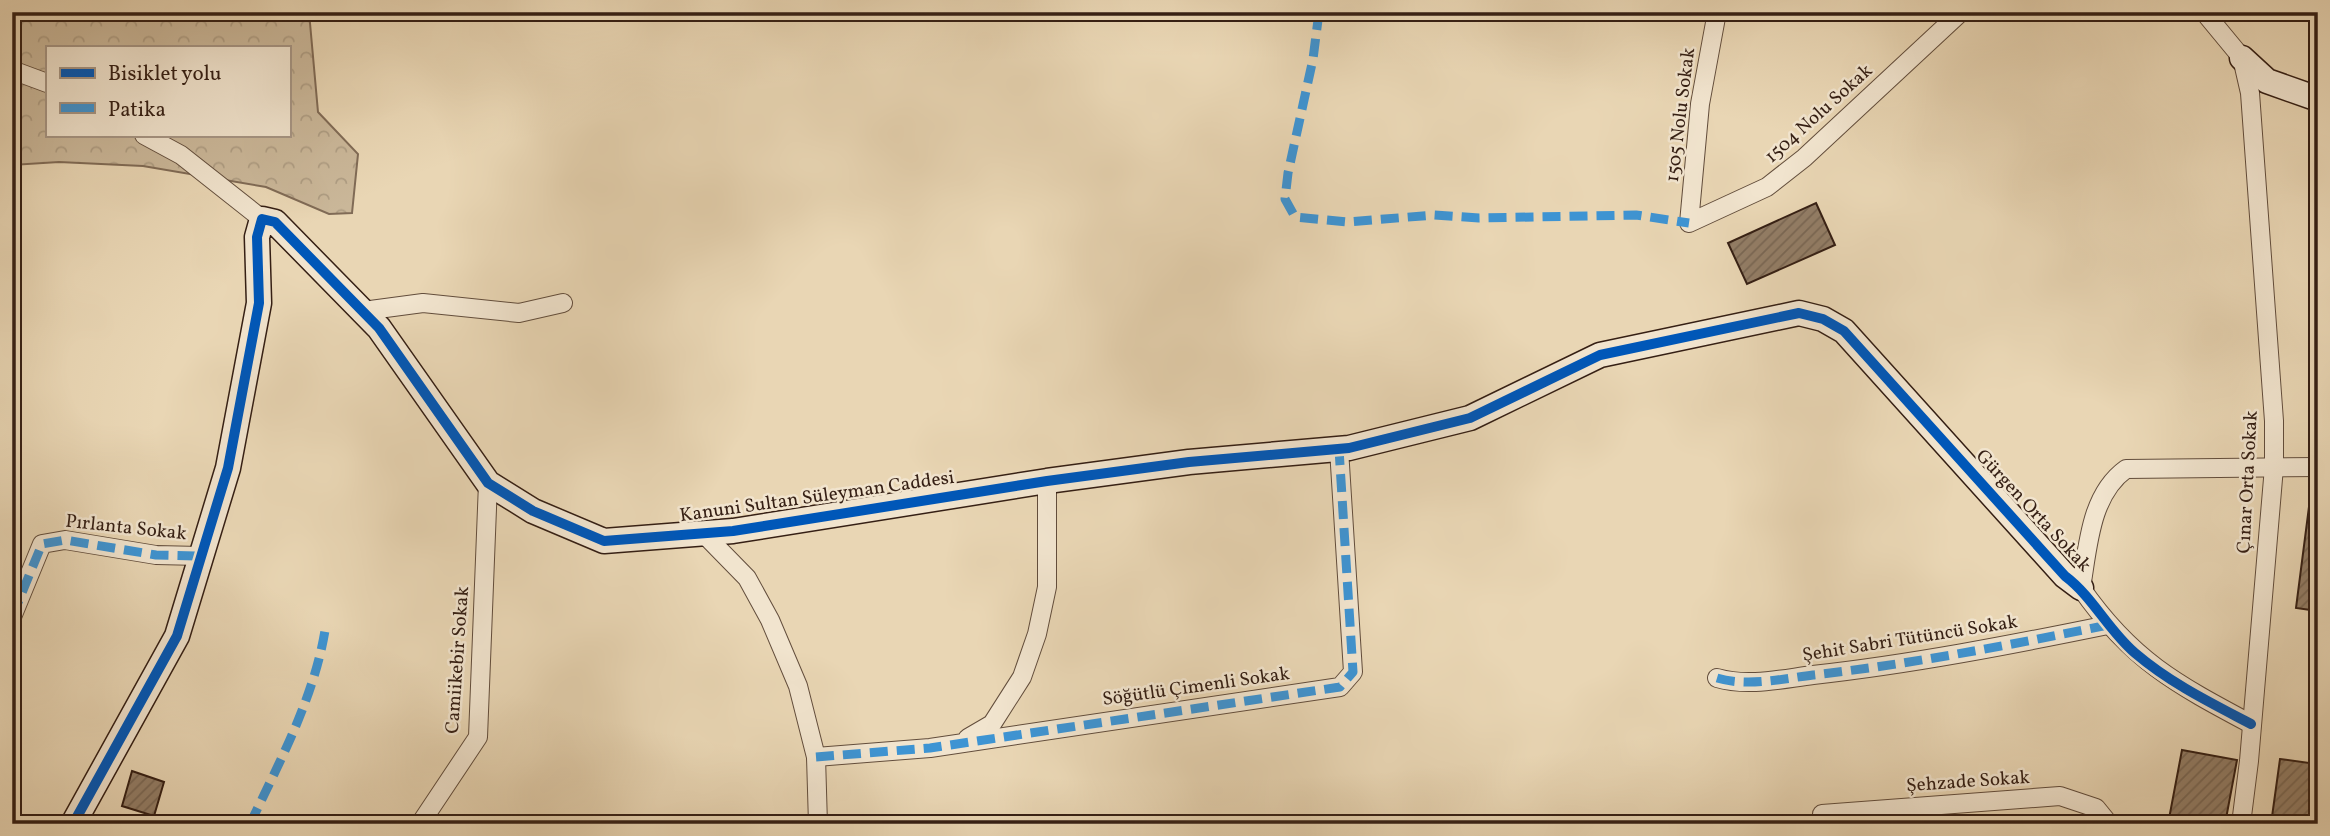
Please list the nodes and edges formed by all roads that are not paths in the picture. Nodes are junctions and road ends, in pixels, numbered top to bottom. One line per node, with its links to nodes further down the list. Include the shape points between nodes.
1 (1717, 12): 10 (street, 1505 Nolu Sokak, via 1700,104)
2 (1961, 12): 10 (street, 1504 Nolu Sokak, via 1804,158 1766,187)
3 (2204, 12): 4 (street)
4 (2242, 58): 7 (street, via 2267,81); 15 (street, Çınar Orta Sokak, via 2257,160)
5 (12, 70): 6 (street)
6 (46, 83)
7 (2318, 99)
8 (146, 136): 9 (street, via 181,155)
9 (262, 219): 12 (street, Kanuni Sultan Süleyman Caddesi, via 275,222); 20 (street, via 257,237 259,303 228,468)
10 (1689, 223)
11 (563, 303): 12 (street, via 519,313 423,303)
12 (363, 312): 18 (street, Kanuni Sultan Süleyman Caddesi)
13 (1799, 313): 14 (street, Kanuni Sultan Süleyman Caddesi, via 1600,355 1470,418); 21 (street, Gürgen Orta Sokak, via 1823,318 1844,331)
14 (1339, 449): 17 (street, Kanuni Sultan Süleyman Caddesi); 26 (street, Söğütlü Çimenli Sokak, via 1353,673 1340,687)
15 (2274, 467): 16 (street); 21 (street, via 2126,469 2104,490); 25 (street, Çınar Orta Sokak)
16 (2318, 467)
17 (1047, 481): 19 (street, Kanuni Sultan Süleyman Caddesi); 26 (street, via 1047,587 1037,634 1022,677 992,724)
18 (488, 482): 19 (street, Kanuni Sultan Süleyman Caddesi, via 533,511 604,541); 30 (street, Camiikebir Sokak, via 478,737)
19 (703, 533): 27 (street, via 747,578 770,620 797,686)
20 (200, 556): 22 (street, Pırlanta Sokak, via 156,555 65,540 43,544); 29 (street, via 177,636)
21 (2081, 588): 23 (street, Gürgen Orta Sokak)
22 (12, 617)
23 (2108, 625): 24 (street, Şehit Sabri Tütüncü Sokak, via 1994,649 1841,672 1744,683); 25 (street, Gürgen Orta Sokak, via 2133,652 2168,678)
24 (1717, 678)
25 (2251, 724): 33 (street, Çınar Orta Sokak)
26 (960, 743): 27 (street, Söğütlü Çimenli Sokak)
27 (816, 757): 31 (street)
28 (1822, 814): 32 (street, Şehzade Sokak, via 2060,796 2096,808)
29 (73, 824)
30 (420, 824)
31 (818, 824)
32 (2109, 824)
33 (2241, 824)

